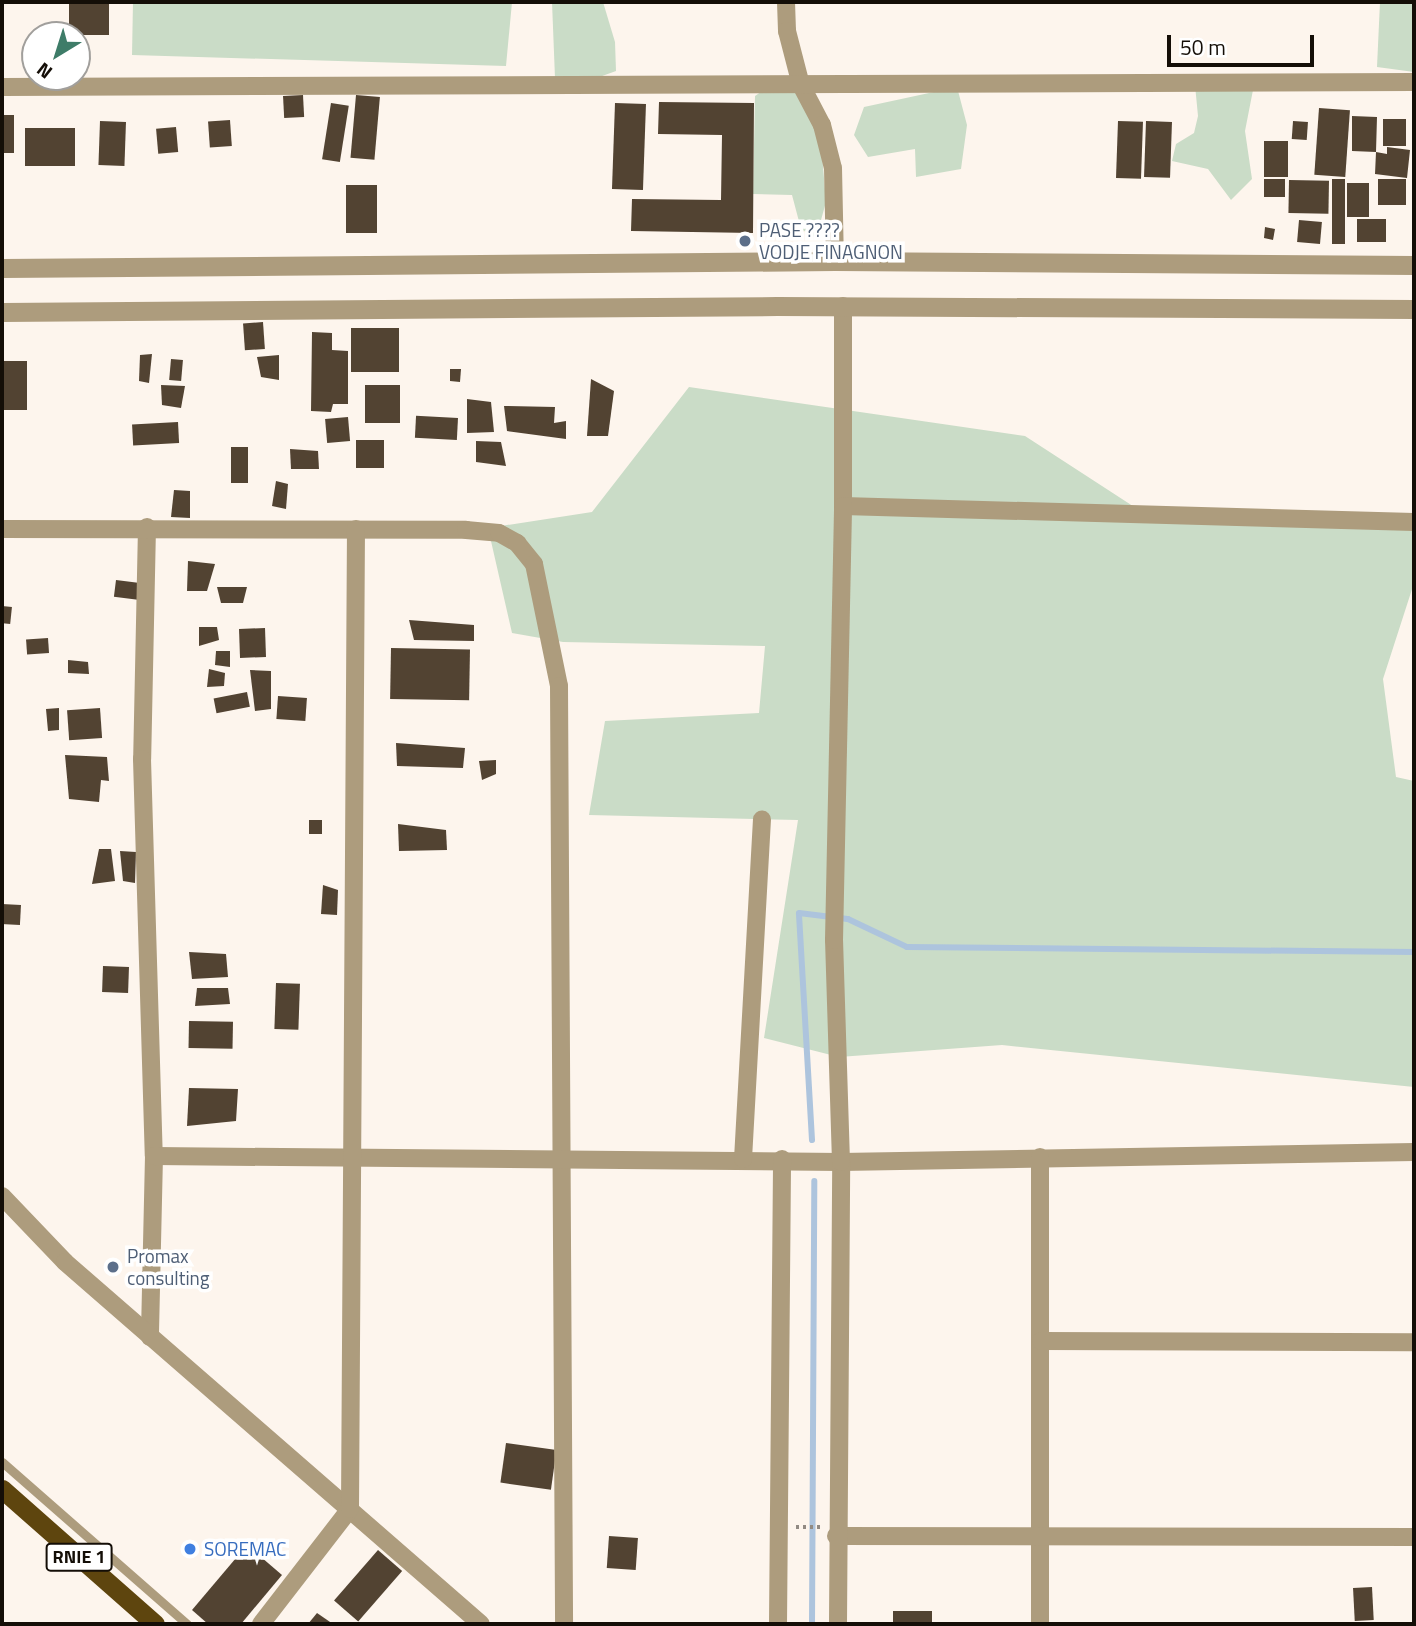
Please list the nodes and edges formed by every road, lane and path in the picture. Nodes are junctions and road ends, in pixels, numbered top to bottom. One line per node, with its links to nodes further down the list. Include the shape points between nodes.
1 (786, 2): 3 (street, via 787,31)
2 (1414, 82): 3 (street)
3 (801, 85): 4 (street); 5 (street, via 822,125 832,168)
4 (2, 87)
5 (835, 261): 6 (street); 7 (street)
6 (1414, 265)
7 (2, 268)
8 (843, 306): 9 (street); 10 (street); 11 (street)
9 (1414, 309)
10 (2, 312)
11 (843, 506): 12 (street); 24 (street, via 834,891)
12 (1414, 522)
13 (147, 527): 14 (street); 15 (street); 18 (street, via 142,759)
14 (2, 529)
15 (356, 529): 19 (street); 20 (street, via 499,533 517,543 534,564 559,686)
16 (762, 820): 22 (street)
17 (1414, 1152): 21 (street)
18 (154, 1156): 19 (street); 26 (street)
19 (353, 1156): 20 (street); 31 (street)
20 (562, 1157): 22 (street); 40 (street)
21 (1040, 1157): 24 (street); 27 (street)
22 (743, 1159): 23 (street)
23 (782, 1159): 24 (street); 41 (street)
24 (841, 1163): 33 (street)
25 (2, 1196): 26 (street, via 65,1262)
26 (150, 1337): 31 (street)
27 (1041, 1341): 28 (street); 34 (street)
28 (1414, 1342)
29 (2, 1462): 37 (lane)
30 (2, 1489): 36 (highway, RNIE 1)
31 (350, 1510): 38 (street); 39 (street)
32 (798, 1527): 33 (path)
33 (829, 1532): 34 (street); 42 (street)
34 (1040, 1537): 35 (street); 43 (street)
35 (1414, 1537)
36 (155, 1624)
37 (187, 1624)
38 (261, 1624)
39 (481, 1624)
40 (564, 1624)
41 (778, 1624)
42 (838, 1624)
43 (1040, 1624)

